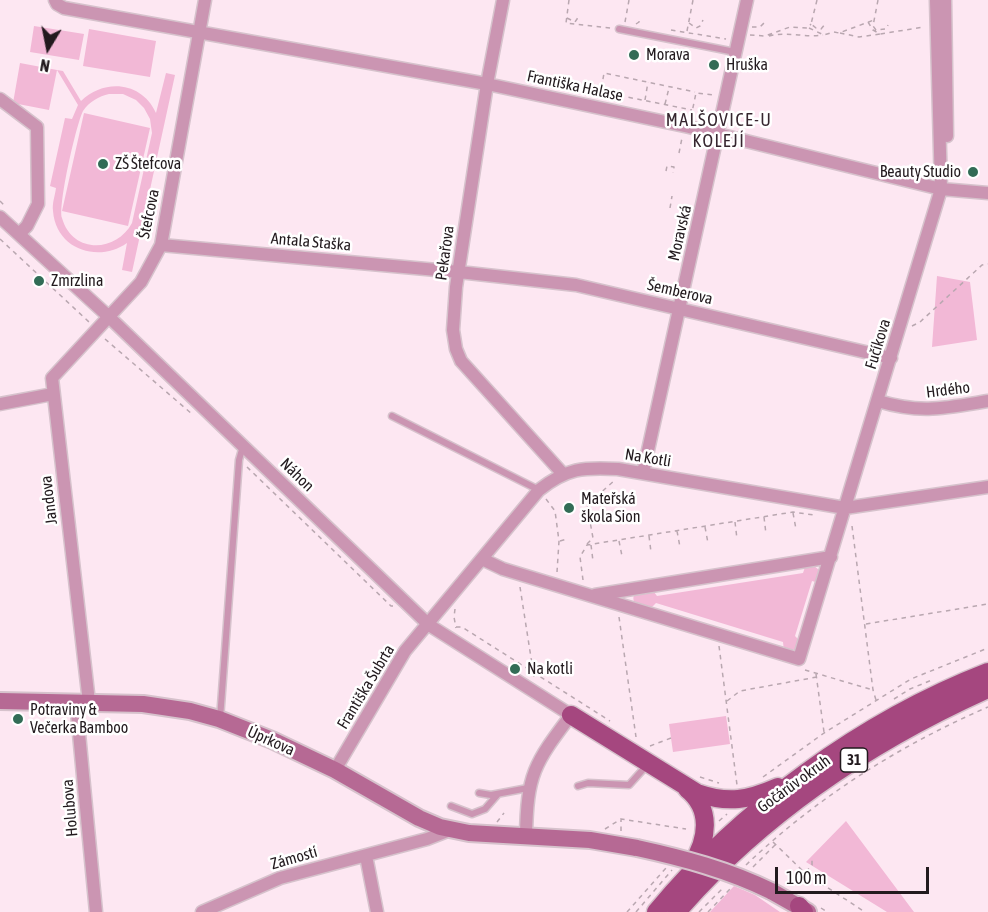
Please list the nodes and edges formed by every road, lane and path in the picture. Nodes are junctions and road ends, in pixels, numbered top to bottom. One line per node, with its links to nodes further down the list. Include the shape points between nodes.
1 (55, 0): 29 (street, via 64,8)
2 (206, 0): 29 (street, Štefcova)
3 (503, 0): 39 (street, Pekařova)
4 (569, 0): 13 (path)
5 (629, 0): 14 (path)
6 (693, 0): 18 (path)
7 (747, 0): 28 (street, Moravská)
8 (817, 0): 23 (path)
9 (879, 0): 17 (path)
10 (936, 0): 24 (street, Fučíkova)
11 (945, 0): 54 (street, Fučíkova, via 948,182)
12 (579, 16): 13 (path, via 575,22)
13 (566, 17): 21 (path)
14 (625, 18): 15 (path, via 635,24); 25 (path)
15 (640, 18)
16 (703, 20): 18 (path, via 696,28)
17 (874, 20): 20 (path); 31 (path, via 876,30 887,26)
18 (688, 22): 30 (path)
19 (765, 22): 28 (path, via 760,27)
20 (868, 22): 32 (path); 34 (path)
21 (566, 23)
22 (826, 23): 26 (path)
23 (812, 24): 26 (path); 27 (path)
24 (937, 25): 31 (path); 54 (street, Fučíkova)
25 (622, 27): 37 (lane)
26 (824, 27): 33 (path)
27 (808, 28): 35 (path); 36 (path, via 790,27)
28 (741, 29): 36 (path); 37 (street, Moravská)
29 (200, 31): 39 (street, Františka Halase); 61 (street, Štefcova)
30 (687, 32)
31 (889, 32): 34 (path)
32 (839, 33): 33 (path); 34 (path, via 859,37)
33 (828, 34): 35 (path)
34 (880, 34)
35 (824, 35): 36 (path)
36 (765, 36)
37 (736, 52): 50 (street, Moravská)
38 (648, 82): 40 (path); 41 (path, via 604,73); 45 (path)
39 (487, 84): 47 (street, Františka Halase); 63 (street, Pekařova)
40 (669, 87): 42 (path); 46 (path)
41 (601, 92): 45 (path); 47 (path)
42 (696, 93): 43 (path); 48 (path)
43 (717, 96)
44 (0, 99): 59 (street, via 37,127 38,204)
45 (644, 101): 46 (path)
46 (665, 105): 48 (path)
47 (598, 107): 49 (street, Františka Halase)
48 (692, 111): 49 (path)
49 (686, 126): 50 (street, Františka Halase); 51 (path)
50 (719, 134): 54 (street, Františka Halase); 64 (street, Moravská)
51 (679, 153)
52 (666, 171): 53 (path, via 667,166 674,167)
53 (673, 173)
54 (941, 189): 55 (street, Františka Halase); 68 (street, Fučíkova)
55 (988, 193)
56 (672, 196): 57 (path)
57 (670, 208)
58 (0, 217): 59 (street, Náhon)
59 (19, 234): 65 (street, Náhon)
60 (0, 239): 66 (path, via 88,322)
61 (161, 245): 63 (street, Antala Staška); 65 (street, Štefcova, via 141,282)
62 (988, 264): 67 (path)
63 (459, 272): 64 (street, Šemberova, via 576,285); 78 (street, Pekařova, via 453,330 461,361)
64 (680, 309): 68 (street, Šemberova); 77 (street, Moravská)
65 (108, 316): 66 (street, Jandova); 75 (street, Náhon)
66 (99, 326): 69 (street, Jandova, via 52,378); 73 (path, via 99,334)
67 (911, 326)
68 (891, 358): 70 (street, Fučíkova)
69 (53, 394): 72 (street); 125 (street, Jandova)
70 (878, 401): 71 (street, Hrdého, via 934,410); 81 (street, Fučíkova)
71 (988, 401)
72 (0, 404)
73 (192, 414)
74 (393, 416): 80 (lane)
75 (243, 446): 76 (lane); 111 (street, Náhon)
76 (239, 460): 109 (path, via 391,606); 128 (lane)
77 (639, 473): 78 (street, Na Kotli, via 594,468); 81 (street, Na Kotli); 98 (path, via 633,479 619,476 587,504 593,538)
78 (563, 474): 80 (street, Na Kotli)
79 (988, 487): 81 (street, Na Kotli)
80 (539, 490): 95 (path, via 555,511); 103 (street, Na Kotli)
81 (845, 508): 102 (street)
82 (793, 512): 83 (path); 84 (path); 88 (path)
83 (814, 515)
84 (764, 516): 85 (path); 90 (path)
85 (735, 521): 87 (path); 92 (path)
86 (851, 523): 112 (path)
87 (705, 526): 89 (path); 96 (path)
88 (796, 530)
89 (677, 531): 91 (path); 99 (path)
90 (766, 534)
91 (648, 535): 94 (path); 100 (path)
92 (737, 538)
93 (567, 539): 95 (path)
94 (619, 540): 97 (path); 101 (path)
95 (559, 541): 106 (path)
96 (708, 543)
97 (591, 544): 98 (path); 104 (path)
98 (587, 545): 107 (path, via 580,557)
99 (680, 548)
100 (651, 552)
101 (622, 556)
102 (831, 557): 107 (street); 107 (street, via 799,659)
103 (482, 559): 106 (street, via 503,570); 111 (street, Na Kotli)
104 (593, 561)
105 (520, 583): 117 (path)
106 (556, 585): 107 (street)
107 (587, 591)
108 (988, 604): 112 (path)
109 (398, 606)
110 (618, 613): 131 (path)
111 (429, 624): 121 (street, Náhon); 134 (street, Františka Šubrta, via 405,651)
112 (865, 624): 120 (path)
113 (455, 627): 117 (path, via 462,627)
114 (719, 644): 124 (path)
115 (988, 648): 122 (path, via 911,679)
116 (988, 672): 136 (main road, Gočárův okruh / 31, via 889,720)
117 (534, 673): 121 (path); 129 (path)
118 (817, 677): 120 (path, via 816,673); 124 (path, via 740,691); 130 (path)
119 (988, 689): 158 (main road, Gočárův okruh / 31, via 905,729 857,758 790,805)
120 (873, 690): 122 (path)
121 (536, 693): 127 (street, Náhon)
122 (876, 700): 130 (path)
123 (0, 701): 125 (street, Úprkova)
124 (727, 701): 141 (path)
125 (82, 702): 128 (street, Úprkova, via 168,707); 163 (street, Holubova)
126 (988, 707): 153 (path, via 908,746 837,791)
127 (571, 715): 133 (main road); 140 (street, via 538,760)
128 (219, 719): 134 (street, Úprkova)
129 (617, 726)
130 (824, 733): 137 (path)
131 (636, 738): 133 (path); 133 (path)
132 (671, 738): 133 (path)
133 (642, 753): 138 (main road); 139 (lane, via 629,784)
134 (335, 770): 148 (street, Úprkova, via 424,820)
135 (699, 777): 141 (path)
136 (798, 778): 141 (main road, via 760,794); 160 (main road, Gočárův okruh / 31, via 723,841)
137 (757, 781)
138 (681, 784): 141 (main road, via 705,796); 160 (main road, via 701,804 706,825 700,850)
139 (578, 786)
140 (528, 788): 143 (lane); 152 (street)
141 (736, 790)
142 (479, 793): 143 (lane)
143 (498, 794): 144 (lane, via 484,809 472,814)
144 (452, 806)
145 (504, 813): 147 (path)
146 (621, 819): 149 (path); 150 (path); 151 (path)
147 (497, 822)
148 (450, 830): 152 (street, Úprkova); 154 (street, Zámostí)
149 (686, 830)
150 (602, 831)
151 (621, 835)
152 (526, 837): 162 (street, Úprkova, bridge, via 590,840 688,859 722,870)
153 (772, 841): 156 (path); 157 (path)
154 (366, 856): 161 (street, Zámostí, via 280,878); 166 (street)
155 (812, 858): 157 (path)
156 (740, 870)
157 (805, 873): 172 (path)
158 (706, 882): 168 (main road, Gočárův okruh / 31); 169 (main road)
159 (725, 885): 170 (path)
160 (678, 886): 167 (main road, Gočárův okruh / 31)
161 (233, 898): 164 (street, Zámostí); 165 (street)
162 (808, 910): 171 (path)
163 (96, 912)
164 (202, 912)
165 (232, 912)
166 (377, 912)
167 (656, 912)
168 (677, 912)
169 (686, 912)
170 (699, 912)
171 (827, 912)
172 (864, 912)

